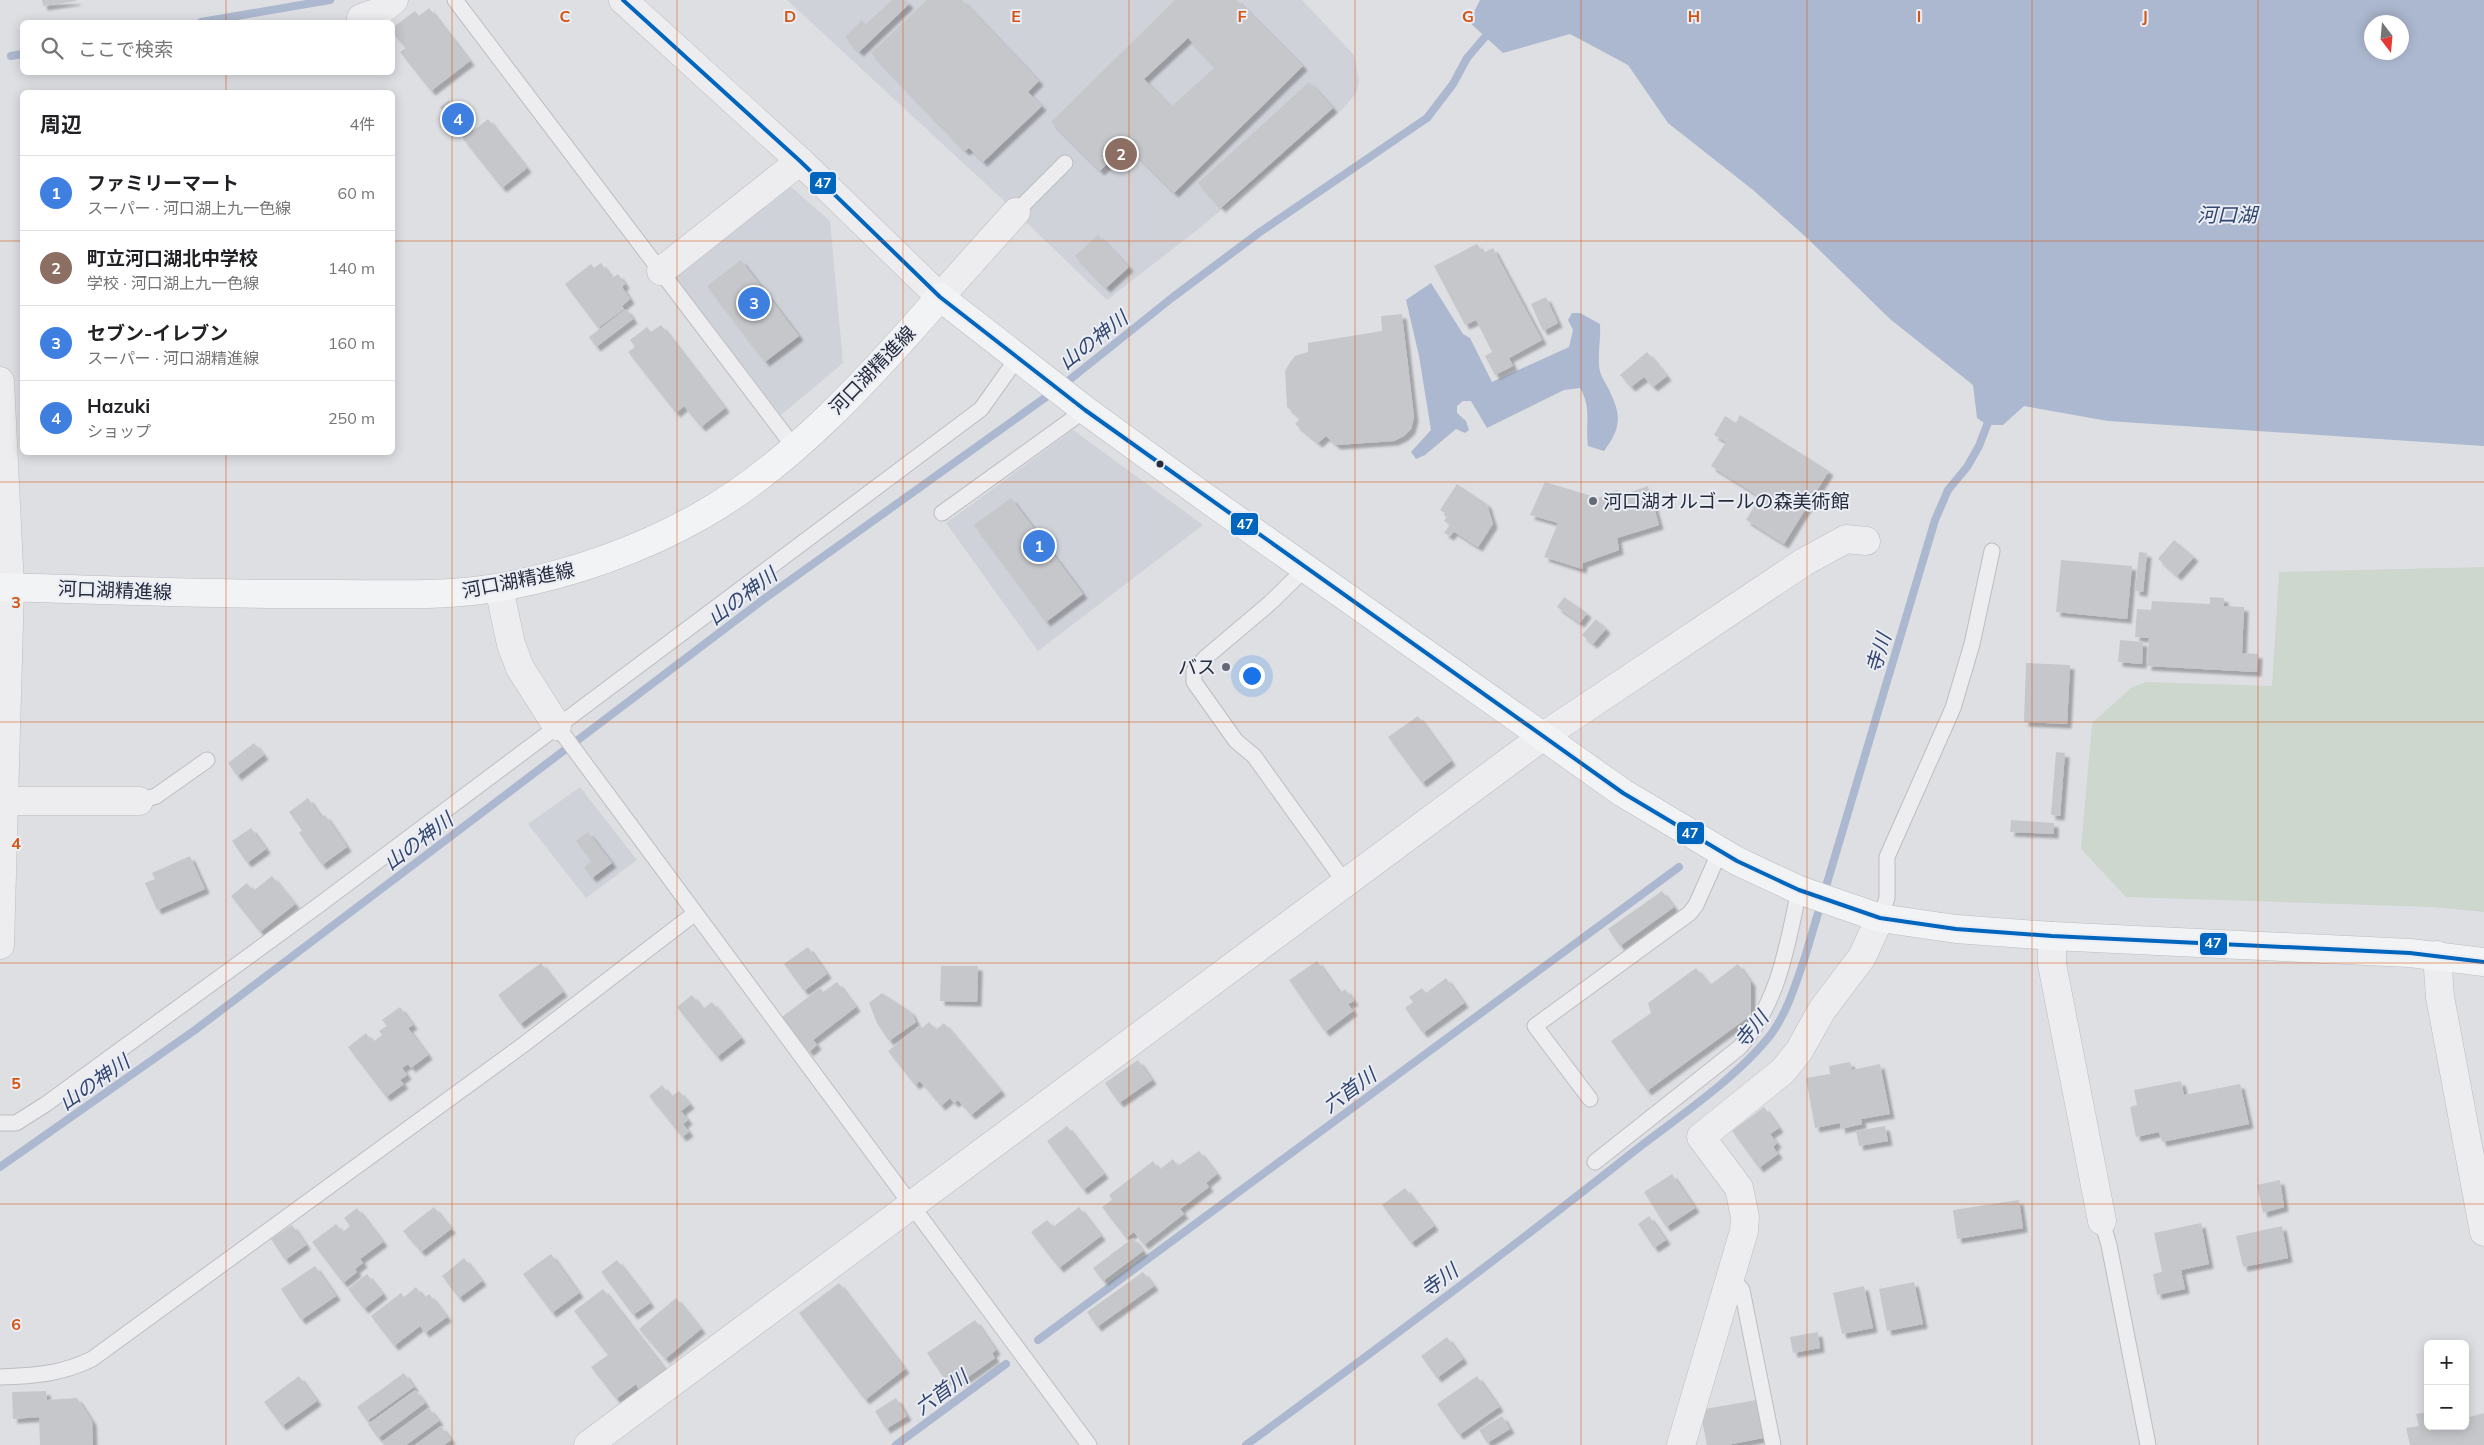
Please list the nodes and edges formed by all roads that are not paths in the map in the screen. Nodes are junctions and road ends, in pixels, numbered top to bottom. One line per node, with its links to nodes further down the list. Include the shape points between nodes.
1 (394, 0): 4 (street, via 379,12)
2 (454, 0): 8 (lane)
3 (623, 0): 5 (street)
4 (362, 18)
5 (800, 161): 8 (street); 9 (street)
6 (1065, 163): 7 (lane)
7 (1016, 212): 9 (street)
8 (661, 271): 14 (lane)
9 (940, 297): 10 (main road); 14 (main road, 河口湖精進線, via 855,390)
10 (1026, 364): 12 (main road); 21 (lane, via 982,409)
11 (0, 381): 13 (street)
12 (1081, 406): 15 (lane); 18 (main road)
13 (2, 429): 19 (street)
14 (794, 447): 20 (main road, 河口湖精進線, via 745,487 668,534 551,577)
15 (942, 512)
16 (1866, 541): 22 (street, via 1846,540 1804,562)
17 (1992, 551): 30 (lane, via 1972,644 1953,708 1887,857 1887,898)
18 (1306, 568): 22 (main road); 27 (lane, via 1205,658 1194,670 1194,682 1236,740 1254,756)
19 (5, 587): 20 (main road, 河口湖精進線, via 275,594 458,593); 24 (street)
20 (499, 588): 21 (street, via 511,644 520,668)
21 (560, 730): 29 (lane); 36 (lane, via 46,1104 16,1123)
22 (1542, 737): 26 (main road, via 1623,793); 27 (street)
23 (206, 760): 25 (lane, via 156,796)
24 (2, 801): 25 (street); 32 (street)
25 (139, 802)
26 (1720, 851): 28 (main road); 35 (lane, via 1690,913 1535,1026)
27 (1346, 884): 38 (street)
28 (1804, 892): 30 (main road); 37 (lane, via 1770,1002 1756,1028 1740,1047)
29 (694, 914): 38 (lane); 42 (lane, via 523,1045 92,1359 54,1374)
30 (1869, 914): 31 (main road, via 1956,929); 41 (street, via 1873,937 1783,1071 1701,1137 1739,1188 1745,1217 1744,1231)
31 (2052, 936): 33 (main road); 39 (street, via 2052,964)
32 (0, 945)
33 (2437, 955): 34 (main road); 40 (street, via 2440,997)
34 (2484, 962)
35 (1590, 1100)
36 (0, 1123)
37 (1595, 1162)
38 (912, 1205): 43 (street); 44 (lane)
39 (2102, 1221): 47 (lane)
40 (2484, 1232)
41 (1732, 1277): 45 (street); 46 (lane, via 1742,1290)
42 (0, 1377)
43 (588, 1445)
44 (1089, 1445)
45 (1681, 1445)
46 (1773, 1445)
47 (2148, 1445)

